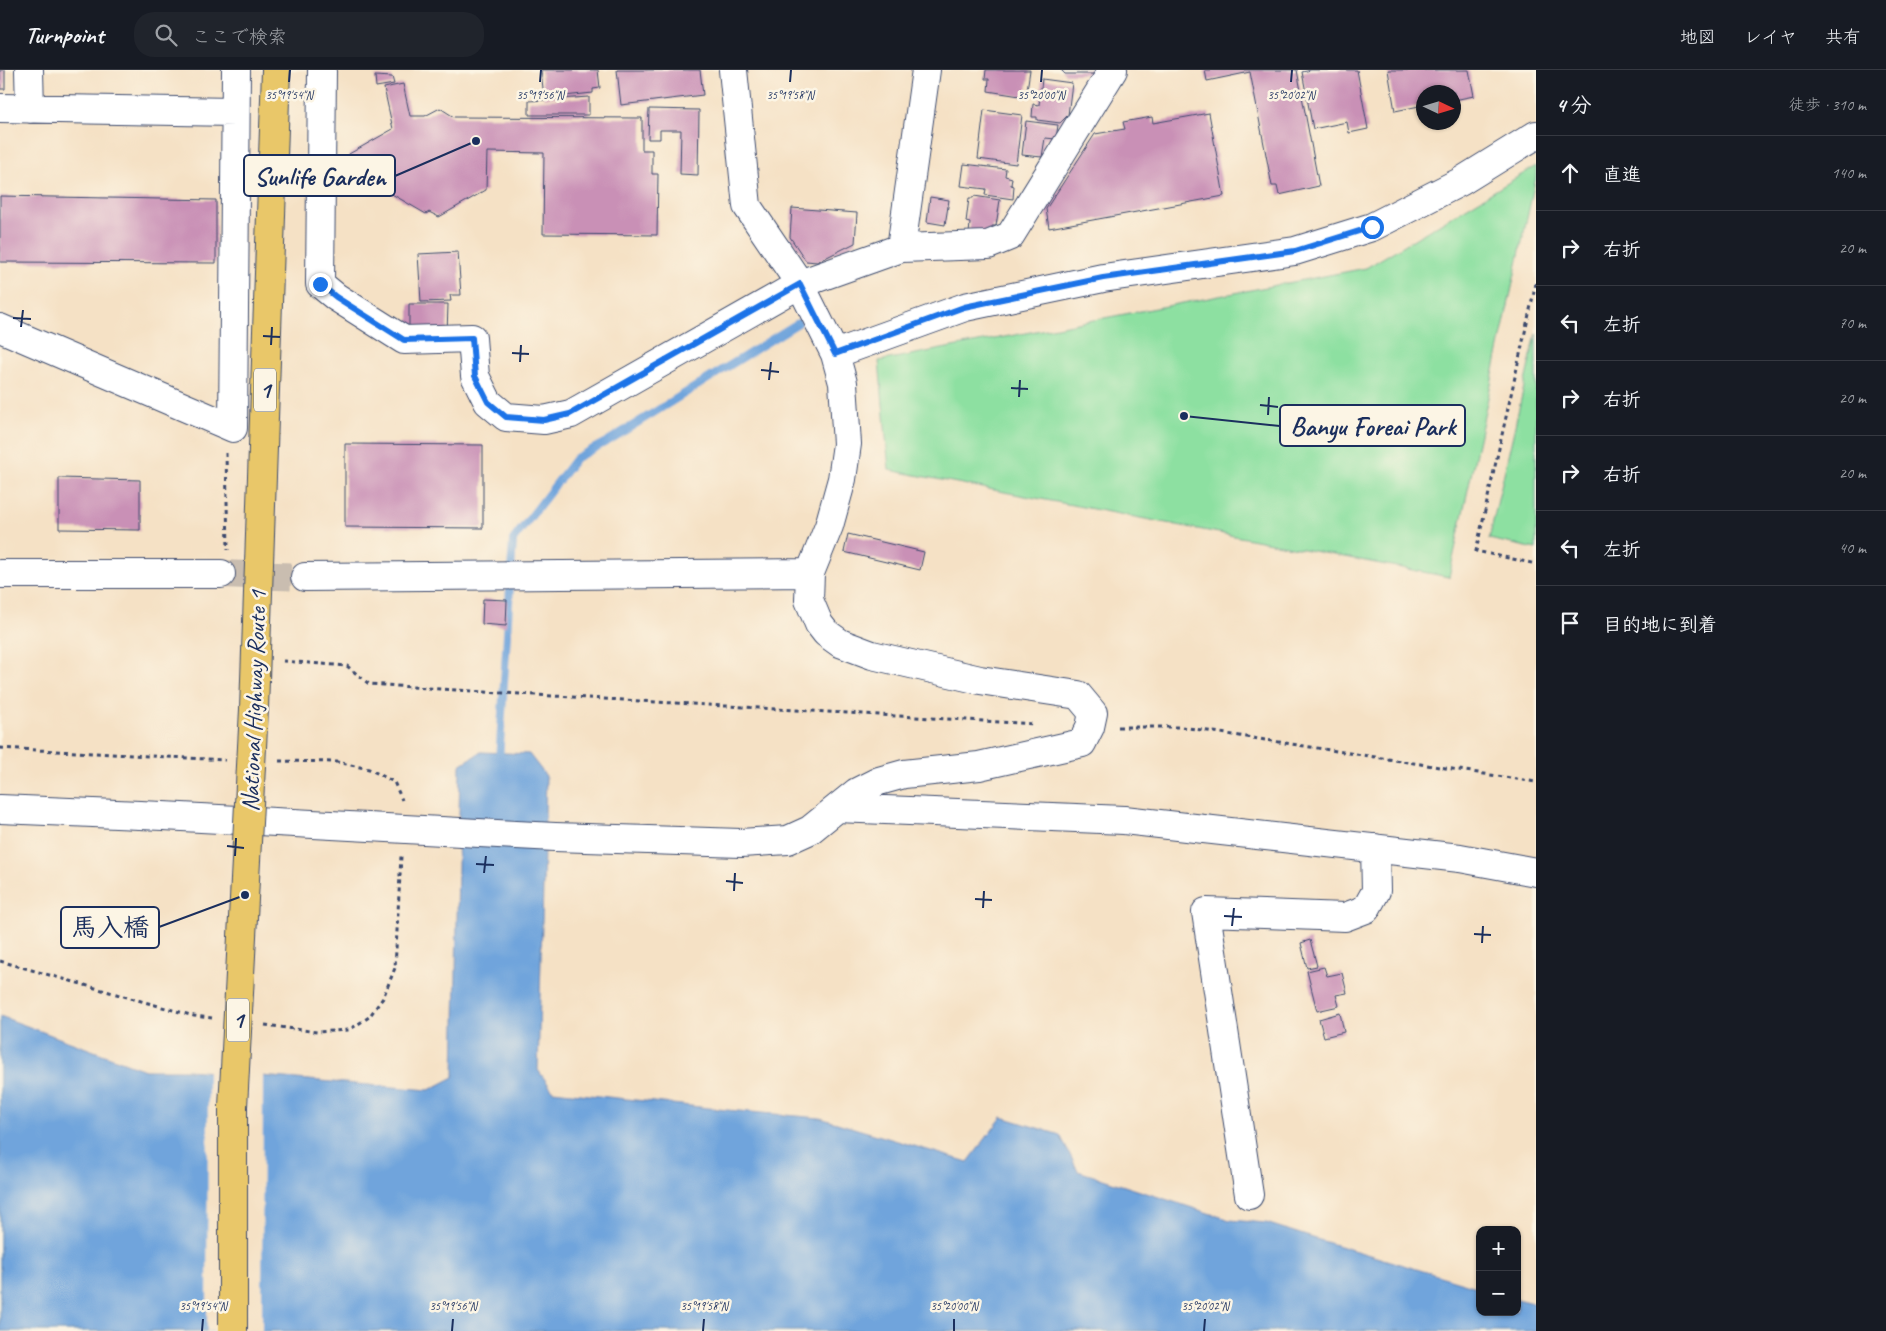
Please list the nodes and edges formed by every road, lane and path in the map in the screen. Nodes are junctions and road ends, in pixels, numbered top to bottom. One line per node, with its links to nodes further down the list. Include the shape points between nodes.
1 (29, 70): 9 (street)
2 (236, 70): 10 (street)
3 (276, 70): 33 (highway, National Highway Route 1 / 1, bridge, via 254,710 233,1107)
4 (322, 70): 14 (street, via 320,284 404,340 472,338 475,376 488,402 506,417 544,420 570,414)
5 (733, 70): 14 (street, via 747,206)
6 (926, 70): 12 (street)
7 (1113, 70): 12 (street, via 1010,236 988,245)
8 (0, 108): 9 (street)
9 (30, 109): 10 (street)
10 (235, 112): 15 (street, via 232,428)
11 (1536, 135): 16 (street, via 1460,182 1372,227 1295,251 1103,278 964,307)
12 (900, 248): 14 (street)
13 (1536, 283): 17 (path, via 1476,550)
14 (800, 284): 16 (street)
15 (0, 328)
16 (835, 354): 18 (street, via 843,383 847,444 829,526)
17 (1536, 564)
18 (810, 573): 21 (street); 27 (street, via 809,600 819,624 840,643 906,664 980,680 1078,695 1093,713 1082,743 979,766 904,774 857,792)
19 (0, 574): 20 (street)
20 (221, 574)
21 (305, 577)
22 (282, 661): 23 (path, via 347,666 369,684)
23 (524, 694)
24 (0, 748): 25 (path)
25 (229, 760)
26 (276, 761): 29 (path, via 337,762 369,769 394,782 404,803)
27 (837, 808): 29 (street, via 810,830 788,840 741,843); 30 (street, via 1124,820)
28 (0, 809): 29 (street)
29 (402, 829)
30 (1375, 848): 31 (street, via 1460,858); 32 (street, via 1376,891 1366,909 1346,917 1206,912)
31 (1536, 872)
32 (1249, 1194)
33 (233, 1331)

